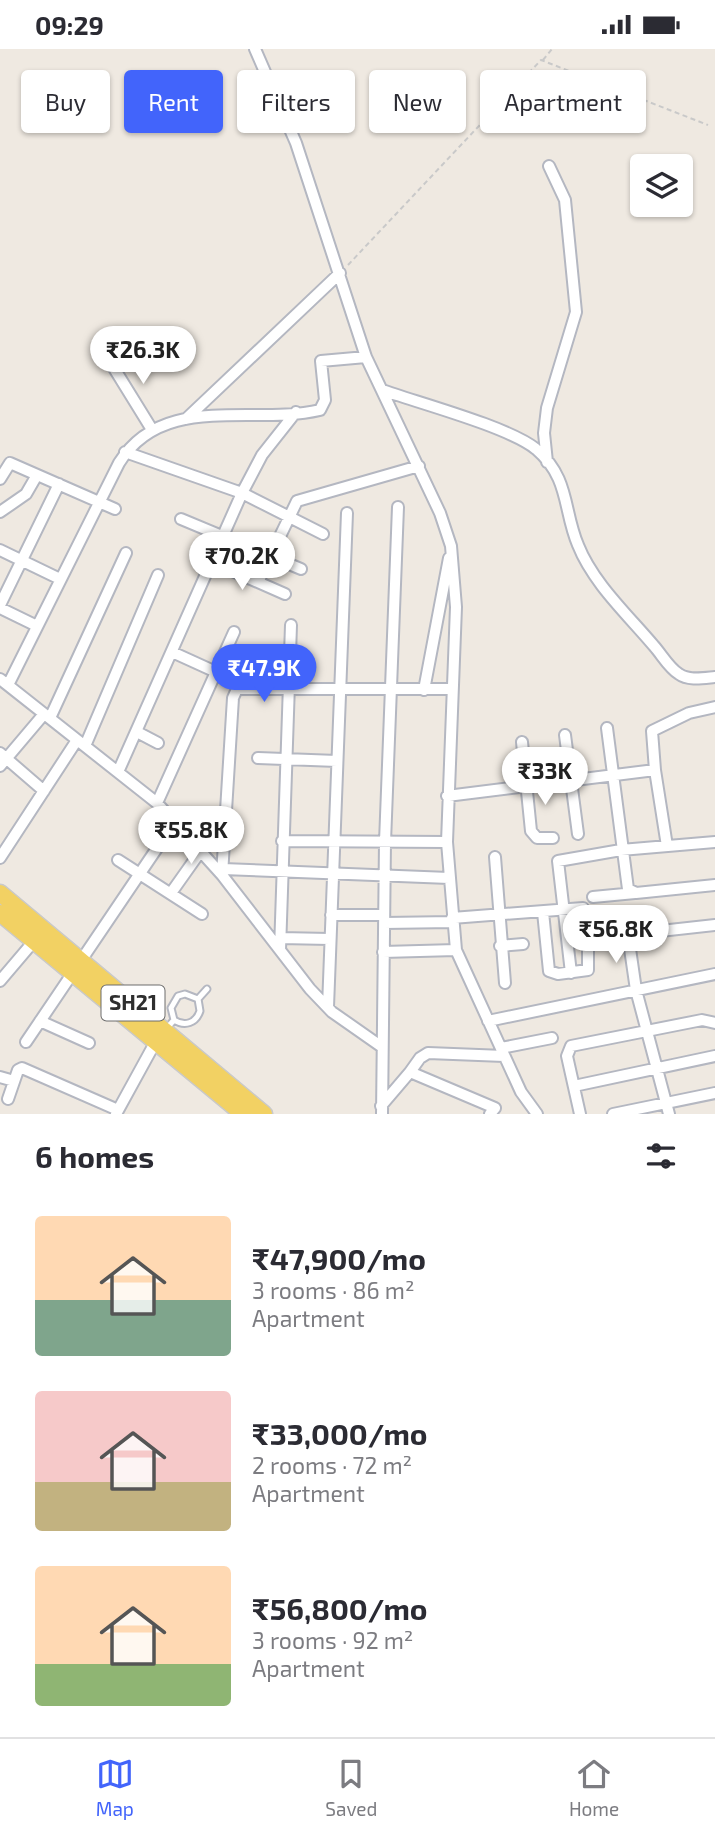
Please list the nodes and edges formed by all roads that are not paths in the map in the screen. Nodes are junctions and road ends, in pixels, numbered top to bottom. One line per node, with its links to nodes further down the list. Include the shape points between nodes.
1 (255, 49): 3 (street, via 296,143)
2 (549, 166): 11 (street, via 565,200 576,312 547,408)
3 (340, 273): 4 (street); 8 (street)
4 (366, 357): 6 (street); 7 (street, via 321,361 323,408)
5 (109, 360): 9 (street)
6 (382, 390): 11 (street, via 515,437); 12 (street)
7 (296, 412): 8 (street); 16 (street, via 262,455)
8 (186, 419): 9 (street)
9 (151, 428): 10 (street)
10 (125, 452): 16 (street); 17 (street)
11 (547, 462): 43 (street, via 567,498 577,543 612,595 678,674)
12 (419, 466): 22 (street, via 309,496 298,501); 26 (street)
13 (37, 475): 14 (street, via 10,463); 15 (street); 20 (street, via 26,494)
14 (0, 479)
15 (59, 484): 17 (street); 30 (street)
16 (242, 493): 22 (street); 25 (street)
17 (98, 501): 19 (street); 34 (street)
18 (398, 507): 47 (street)
19 (115, 509)
20 (0, 512)
21 (347, 513): 46 (street)
22 (288, 515): 24 (street); 29 (street)
23 (181, 519): 25 (street)
24 (323, 534)
25 (224, 535): 29 (street); 31 (street)
26 (451, 546): 48 (street, via 456,607); 49 (street)
27 (0, 550): 30 (street)
28 (126, 553): 51 (street)
29 (270, 556): 32 (street); 35 (street)
30 (22, 560): 34 (street); 37 (street)
31 (212, 562): 35 (street); 41 (street)
32 (301, 569)
33 (158, 575): 56 (street)
34 (60, 579): 39 (street)
35 (258, 582): 36 (street)
36 (285, 594)
37 (0, 606): 39 (street)
38 (291, 625): 45 (street)
39 (37, 626): 44 (street)
40 (234, 632): 42 (street)
41 (172, 652): 42 (street); 53 (street)
42 (216, 672): 69 (street)
43 (715, 677)
44 (4, 682): 51 (street)
45 (287, 688): 46 (street); 59 (street); 84 (street, via 234,692)
46 (340, 688): 47 (street); 61 (street)
47 (391, 689): 49 (street); 75 (street)
48 (452, 689): 49 (street); 68 (street)
49 (424, 690)
50 (715, 708): 62 (street, via 689,713 652,731)
51 (47, 716): 56 (street); 60 (street)
52 (607, 727): 64 (street)
53 (136, 732): 57 (street); 63 (street)
54 (565, 735): 65 (street)
55 (522, 742): 66 (street)
56 (81, 743): 63 (street); 67 (street)
57 (158, 743)
58 (258, 758): 59 (street)
59 (285, 759): 61 (street); 73 (street)
60 (2, 760): 67 (street)
61 (337, 761): 74 (street)
62 (655, 771): 64 (street); 78 (street)
63 (118, 772): 69 (street)
64 (612, 775): 65 (street); 80 (street)
65 (571, 781): 66 (street); 71 (street)
66 (527, 786): 68 (street); 72 (street, via 533,835)
67 (44, 792): 79 (street)
68 (447, 796): 76 (street)
69 (157, 803): 70 (street)
70 (174, 823): 81 (street); 85 (street)
71 (578, 834)
72 (553, 838)
73 (282, 841): 74 (street); 86 (street)
74 (333, 842): 75 (street); 87 (street)
75 (386, 842): 76 (street); 88 (street)
76 (447, 842): 89 (street)
77 (715, 842): 78 (street)
78 (667, 846): 80 (street)
79 (2, 850)
80 (621, 850): 93 (street, via 626,884); 95 (street, via 558,861)
81 (200, 852): 84 (street); 92 (street)
82 (495, 856): 100 (street)
83 (118, 860): 85 (street)
84 (223, 872): 86 (street); 108 (street)
85 (141, 873): 92 (street); 113 (street)
86 (280, 873): 87 (street); 108 (street)
87 (332, 874): 88 (street); 99 (street)
88 (385, 876): 89 (street); 101 (street)
89 (449, 878): 102 (street)
90 (715, 885): 93 (street)
91 (0, 893): 113 (main road, SH21)
92 (171, 893): 98 (street)
93 (636, 893): 94 (street)
94 (593, 897)
95 (564, 910): 96 (street); 106 (street, via 584,910); 114 (street)
96 (543, 912): 100 (street); 114 (street, via 549,971)
97 (0, 913): 107 (main road, SH21)
98 (202, 914)
99 (331, 915): 101 (street); 105 (street)
100 (498, 917): 102 (street); 110 (street)
101 (384, 919): 102 (street); 112 (street)
102 (452, 920): 111 (street)
103 (715, 925): 104 (street)
104 (628, 935): 106 (street); 119 (street)
105 (330, 939): 108 (street); 121 (street)
106 (588, 939): 114 (street, via 588,970)
107 (34, 941): 113 (main road, SH21); 116 (street)
108 (280, 944): 121 (street)
109 (523, 944): 110 (street)
110 (500, 946): 117 (street)
111 (456, 950): 112 (street); 123 (street)
112 (383, 952): 130 (street)
113 (77, 967): 122 (street); 125 (main road, SH21)
114 (571, 973)
115 (715, 974): 119 (street)
116 (0, 981)
117 (505, 983)
118 (207, 989): 120 (lane)
119 (636, 990): 123 (street); 126 (street)
120 (198, 999): 125 (lane, via 200,1011 195,1020); 125 (lane, via 178,996)
121 (328, 1007): 130 (street)
122 (40, 1021): 128 (street); 129 (street)
123 (488, 1021): 131 (street)
124 (715, 1023): 126 (street, via 702,1020)
125 (165, 1031): 142 (street); 143 (main road, SH21); 144 (main road, SH21)
126 (646, 1032): 133 (street); 137 (street, via 570,1046 567,1056)
127 (552, 1038): 131 (street)
128 (26, 1042)
129 (89, 1043)
130 (382, 1047): 141 (street)
131 (503, 1052): 134 (street, via 428,1053); 146 (street)
132 (715, 1056): 133 (street)
133 (655, 1069): 137 (street); 140 (street)
134 (410, 1072): 141 (street); 145 (street, via 495,1108)
135 (0, 1077): 136 (street)
136 (14, 1081): 139 (street); 142 (street, via 22,1068)
137 (574, 1086): 147 (street)
138 (715, 1093): 140 (street)
139 (8, 1099)
140 (667, 1109): 148 (street)
141 (382, 1110)
142 (117, 1112)
143 (243, 1114)
144 (264, 1114)
145 (490, 1114)
146 (537, 1114)
147 (580, 1114)
148 (616, 1114)

